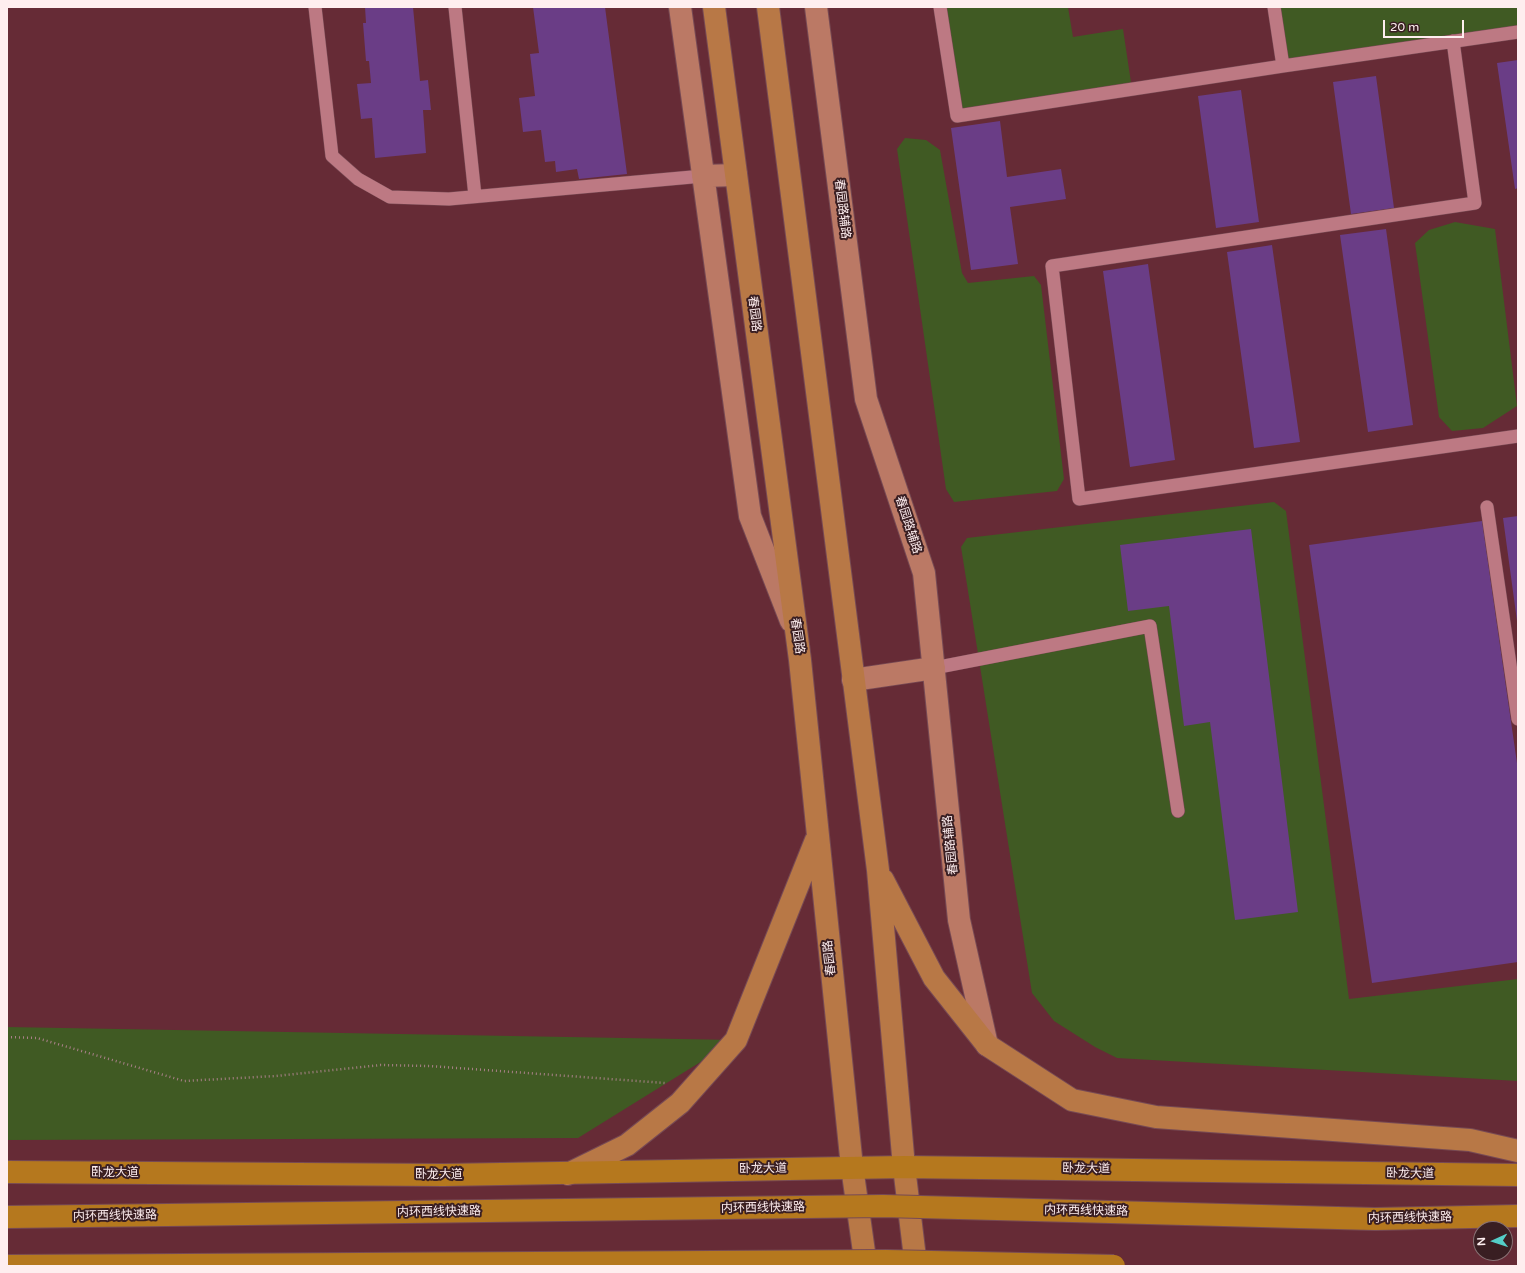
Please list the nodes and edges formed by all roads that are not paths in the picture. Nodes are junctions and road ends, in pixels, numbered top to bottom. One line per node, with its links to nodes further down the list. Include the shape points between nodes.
1 (315, 7): 14 (lane, via 332,156 358,178 390,197 449,199)
2 (455, 7): 14 (lane)
3 (680, 7): 13 (street)
4 (714, 7): 12 (main road, 春园路)
5 (768, 7): 19 (main road)
6 (816, 7): 18 (street, 春园路辅路, via 866,399 924,573)
7 (940, 7): 11 (lane, via 956,116)
8 (1274, 7): 11 (lane)
9 (1518, 32): 10 (lane)
10 (1453, 41): 11 (lane); 15 (lane, via 1475,203 1052,266 1079,499)
11 (1283, 66)
12 (736, 175): 13 (street); 17 (main road, 春园路)
13 (704, 176): 14 (lane); 17 (street, via 750,516)
14 (475, 196)
15 (1518, 436)
16 (1488, 507): 20 (lane)
17 (796, 636): 22 (main road, 春园路)
18 (934, 668): 19 (street); 21 (lane, via 1150,626); 24 (street, 春园路辅路, via 959,920)
19 (853, 680): 23 (main road)
20 (1518, 719)
21 (1178, 811)
22 (817, 837): 26 (main road, 春园路); 29 (main road, via 736,1040 680,1103 627,1146)
23 (878, 870): 24 (main road, via 934,978); 27 (main road)
24 (987, 1045): 25 (main road, via 1072,1100 1156,1117 1470,1140)
25 (1518, 1151)
26 (852, 1167): 27 (highway, 卧龙大道); 29 (highway, 卧龙大道); 34 (main road, 春园路)
27 (904, 1167): 30 (highway, 卧龙大道); 35 (main road)
28 (7, 1172): 29 (highway, 卧龙大道)
29 (568, 1174)
30 (1518, 1175)
31 (1518, 1216): 32 (highway, 内环西线快速路, bridge, via 1375,1219 883,1206)
32 (7, 1218)
33 (7, 1266): 36 (highway, bridge, via 886,1261)
34 (866, 1266)
35 (916, 1266)
36 (1114, 1266)

